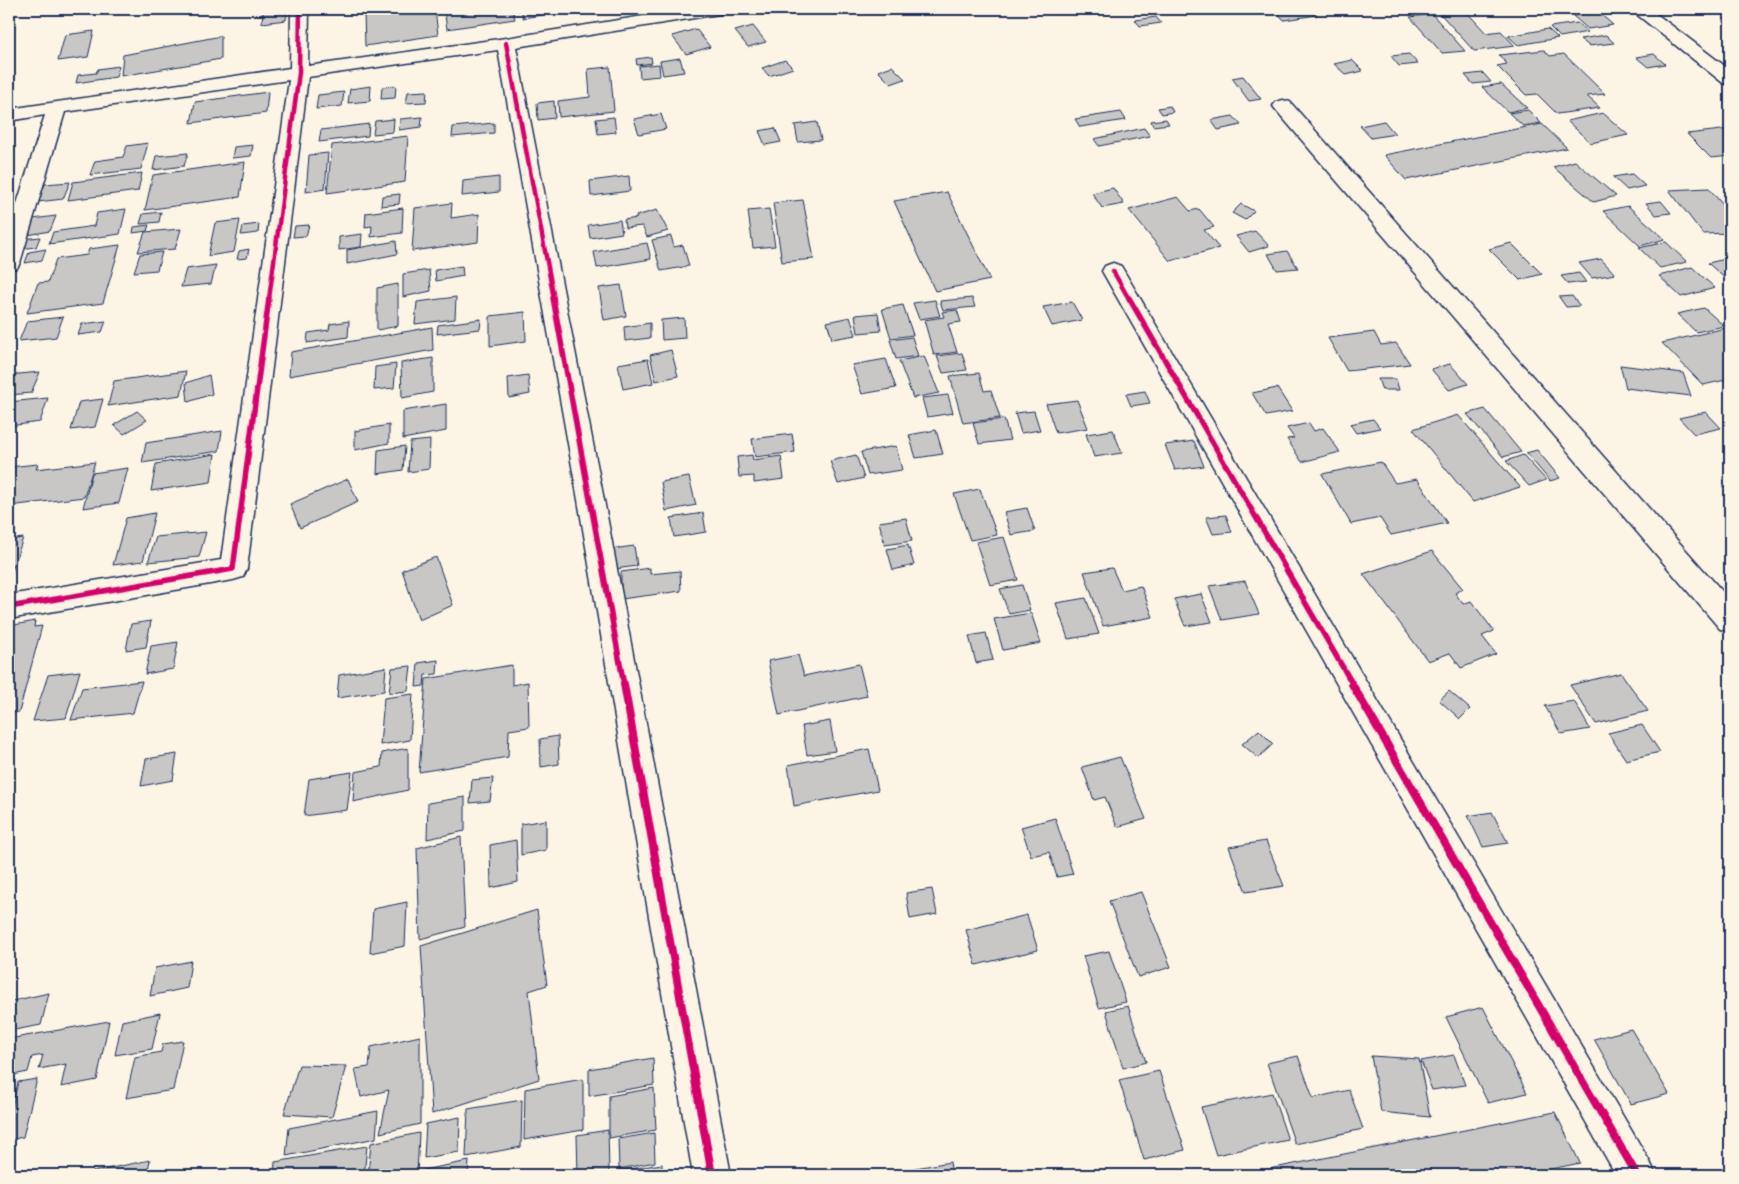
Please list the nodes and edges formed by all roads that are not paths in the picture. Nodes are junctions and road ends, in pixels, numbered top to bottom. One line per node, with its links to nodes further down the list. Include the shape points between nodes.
1 (300, 9): 5 (street)
2 (719, 9): 4 (street)
3 (1638, 9): 6 (street)
4 (506, 44): 5 (street); 14 (street)
5 (299, 72): 7 (street); 12 (street, via 233,569)
6 (1730, 79)
7 (57, 106): 9 (street); 10 (street)
8 (1283, 106): 13 (street)
9 (9, 115)
10 (9, 263)
11 (1113, 272): 15 (street)
12 (9, 607)
13 (1730, 620)
14 (712, 1175)
15 (1638, 1175)

